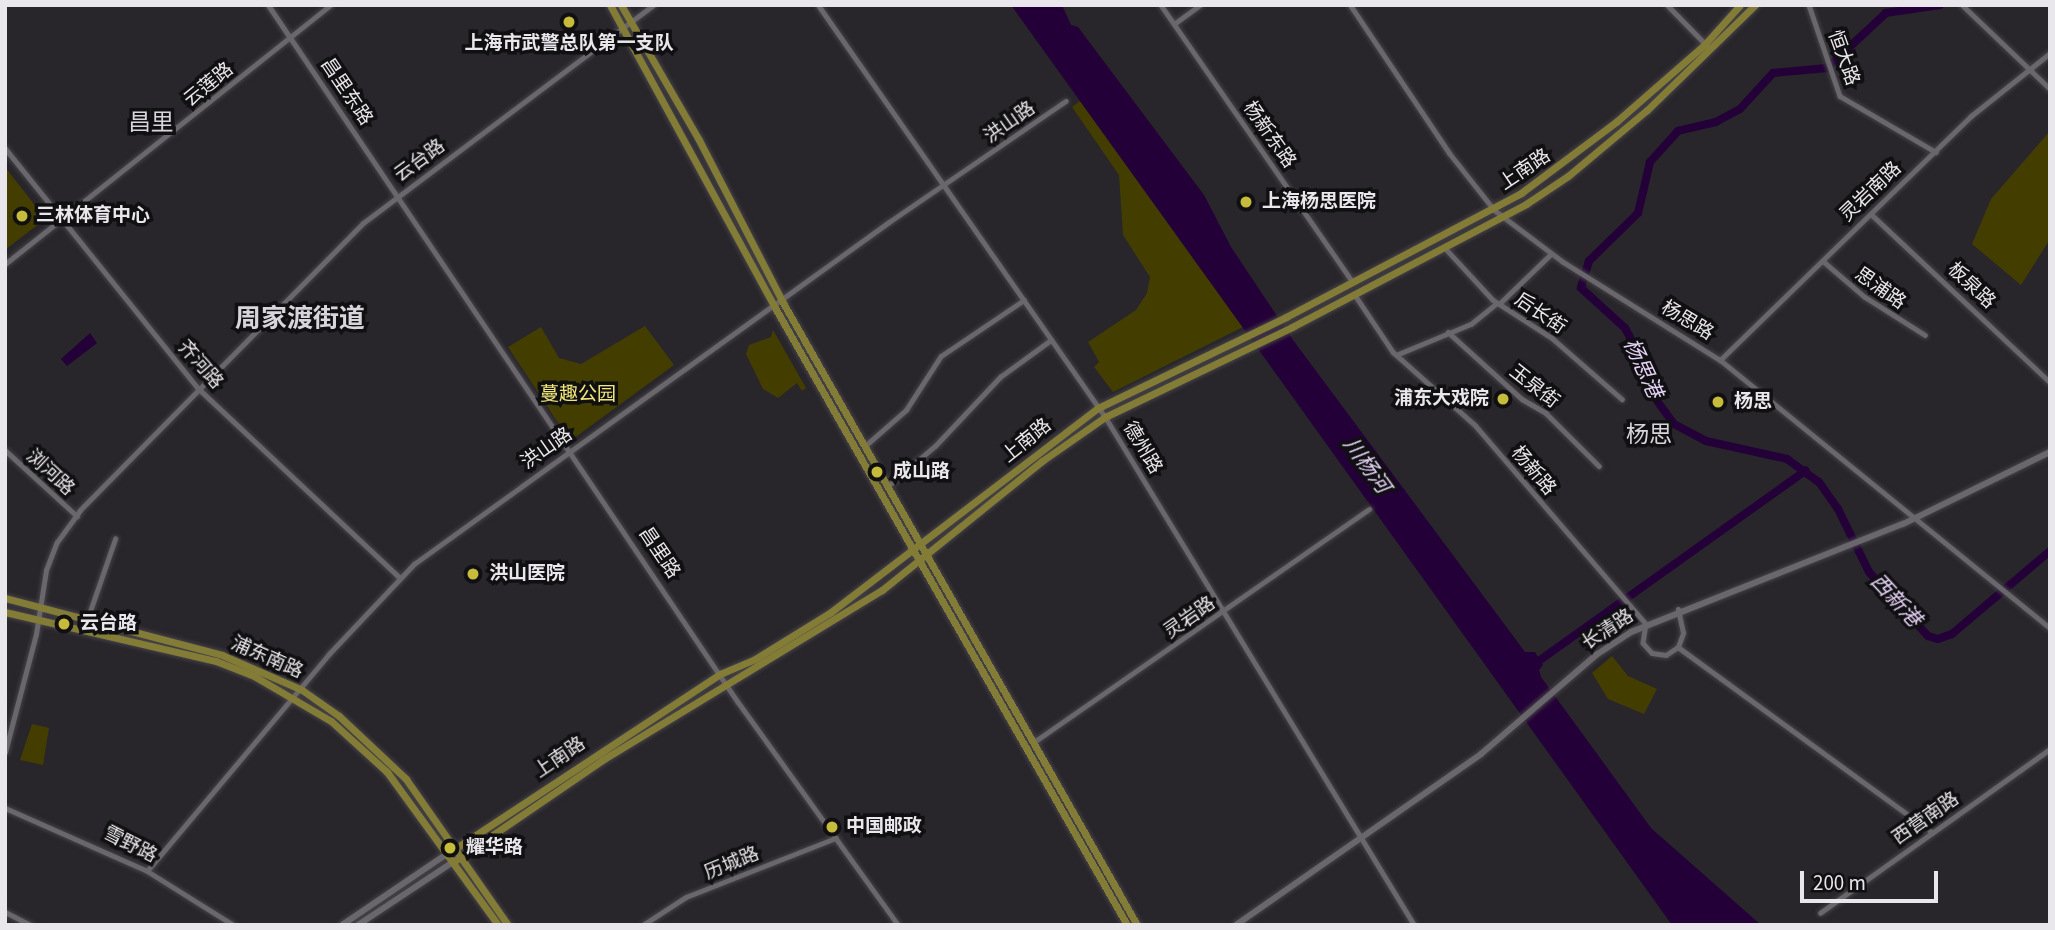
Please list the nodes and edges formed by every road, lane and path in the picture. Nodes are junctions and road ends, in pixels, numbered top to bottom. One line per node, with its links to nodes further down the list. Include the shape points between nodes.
1 (268, 5): 18 (street, 昌里东路)
2 (331, 5): 18 (street, 云莲路)
3 (610, 5): 17 (main road)
4 (621, 5): 15 (main road)
5 (653, 5): 15 (street, 云台路)
6 (818, 5): 27 (street, 德州路)
7 (1161, 5): 16 (street, 杨新东路)
8 (1200, 5): 16 (street)
9 (1350, 5): 29 (street, 杨思路, via 1455,162)
10 (1667, 5): 19 (street)
11 (1740, 5): 19 (main road, 上南路)
12 (1755, 5): 20 (main road, 上南路)
13 (1809, 5): 26 (street, 恒大路, via 1846,102)
14 (1962, 5): 22 (street)
15 (630, 22): 17 (street, 云台路); 40 (main road, via 699,140)
16 (1174, 24): 37 (street, 杨新东路)
17 (623, 28): 28 (street, 云台路); 42 (main road)
18 (290, 38): 28 (street, 昌里东路); 32 (street, 云莲路)
19 (1705, 44): 20 (street); 29 (main road, 上南路, via 1576,154)
20 (1712, 51): 31 (main road, 上南路, via 1592,157)
21 (2050, 53): 22 (street, 灵岩南路)
22 (2031, 68): 23 (street); 26 (street, 灵岩南路)
23 (2050, 89)
24 (1066, 101): 27 (street, 洪山路)
25 (5, 148): 32 (street, 齐河路)
26 (1936, 152): 30 (street, 灵岩南路)
27 (944, 186): 39 (street, 德州路); 40 (street, 洪山路)
28 (398, 197): 49 (street, 云台路, via 342,241); 55 (street, 昌里路)
29 (1494, 210): 31 (street, 杨思路); 37 (main road, 上南路)
30 (1871, 214): 35 (street, 灵岩南路); 48 (street, 板泉路)
31 (1504, 218): 33 (main road, 上南路); 34 (street, 杨思路)
32 (63, 219): 36 (street, 云莲路); 49 (street, 齐河路)
33 (1446, 249): 38 (main road, 上南路); 41 (street, 后长街)
34 (1552, 254): 41 (street); 47 (street, 杨思路)
35 (1823, 261): 44 (street, 思浦路, via 1865,297); 47 (street, 灵岩南路)
36 (5, 264)
37 (1353, 282): 51 (main road, 上南路)
38 (1355, 295): 46 (street, 杨新路); 52 (main road, 上南路)
39 (1024, 300): 45 (street, 德州路); 53 (street, via 941,356 906,410)
40 (782, 301): 42 (street, 洪山路); 53 (main road)
41 (1498, 303): 43 (street, via 1477,321); 50 (street, 后长街, via 1552,338)
42 (774, 306): 55 (street, 洪山路); 64 (main road)
43 (1448, 332): 46 (street); 57 (street, 玉泉街, via 1522,400 1544,411)
44 (1925, 335)
45 (1051, 340): 51 (street, 德州路); 58 (street, via 1000,377 936,446)
46 (1396, 355): 75 (street, 杨新路, via 1475,425)
47 (1720, 360): 61 (street, 杨思路)
48 (2050, 382)
49 (199, 389): 60 (street, 云台路); 67 (street, 齐河路)
50 (1622, 399)
51 (1098, 408): 52 (street, 德州路); 63 (main road, 上南路)
52 (1105, 417): 65 (main road, 上南路, via 1042,461); 71 (street, 德州路)
53 (865, 446): 58 (main road)
54 (5, 450): 60 (street, 浏河路)
55 (569, 450): 67 (street, 洪山路); 78 (street, 昌里路)
56 (2050, 452): 61 (main road, 长清路)
57 (1599, 466)
58 (888, 486): 63 (main road)
59 (1369, 509): 71 (street, 灵岩路)
60 (76, 516): 69 (street, 云台路, via 48,562)
61 (1915, 518): 70 (main road, 长清路); 76 (street, 杨思路)
62 (115, 539): 74 (street)
63 (921, 543): 64 (main road, 上南路); 65 (main road)
64 (914, 549): 66 (main road); 78 (main road, 上南路, via 831,612 755,659)
65 (928, 556): 66 (main road, 上南路); 82 (main road)
66 (921, 562): 79 (main road, 上南路, via 845,616); 82 (main road)
67 (399, 577): 80 (street, 洪山路)
68 (5, 598): 69 (main road, 浦东南路)
69 (38, 608): 73 (street, 云台路); 74 (main road, 浦东南路)
70 (1678, 610): 75 (main road, 长清路); 77 (street, via 1683,633)
71 (1223, 611): 82 (street, 灵岩路); 88 (street, 德州路)
72 (5, 612): 73 (main road, 浦东南路)
73 (37, 620): 81 (main road, 浦东南路, via 216,662); 84 (street, 云台路)
74 (87, 620): 80 (main road, 浦东南路, via 222,655)
75 (1646, 624): 77 (street, 杨新路, via 1643,643 1652,653 1666,655); 88 (main road, 长清路, via 1595,655 1481,754)
76 (2050, 628)
77 (1678, 647): 86 (street)
78 (720, 674): 79 (street, 昌里路); 89 (main road, 上南路)
79 (727, 684): 87 (street, 昌里路); 91 (main road, 上南路)
80 (302, 690): 81 (street, 洪山路); 89 (main road, 浦东南路, via 339,716 406,779)
81 (295, 698): 90 (main road, 浦东南路, via 360,744); 93 (street, 洪山路)
82 (1028, 746): 104 (main road); 105 (main road)
83 (2050, 749): 86 (street, 西营南路)
84 (5, 752)
85 (5, 808): 93 (street, 雪野路)
86 (1932, 832): 95 (street, 西营南路)
87 (836, 838): 102 (street, 历城路, via 686,897); 103 (street, 昌里路)
88 (1361, 838): 106 (main road, 长清路); 107 (street, 德州路)
89 (455, 848): 90 (main road, 上南路); 91 (main road)
90 (447, 854): 92 (main road); 98 (main road, 上南路)
91 (462, 855): 92 (main road, 上南路); 101 (main road)
92 (453, 862): 99 (main road, 上南路); 100 (main road)
93 (147, 871): 97 (street, 雪野路)
94 (5, 912): 96 (street)
95 (1819, 912)
96 (31, 925)
97 (233, 925)
98 (342, 925)
99 (358, 925)
100 (498, 925)
101 (508, 925)
102 (643, 925)
103 (898, 925)
104 (1127, 925)
105 (1137, 925)
106 (1236, 925)
107 (1414, 925)

